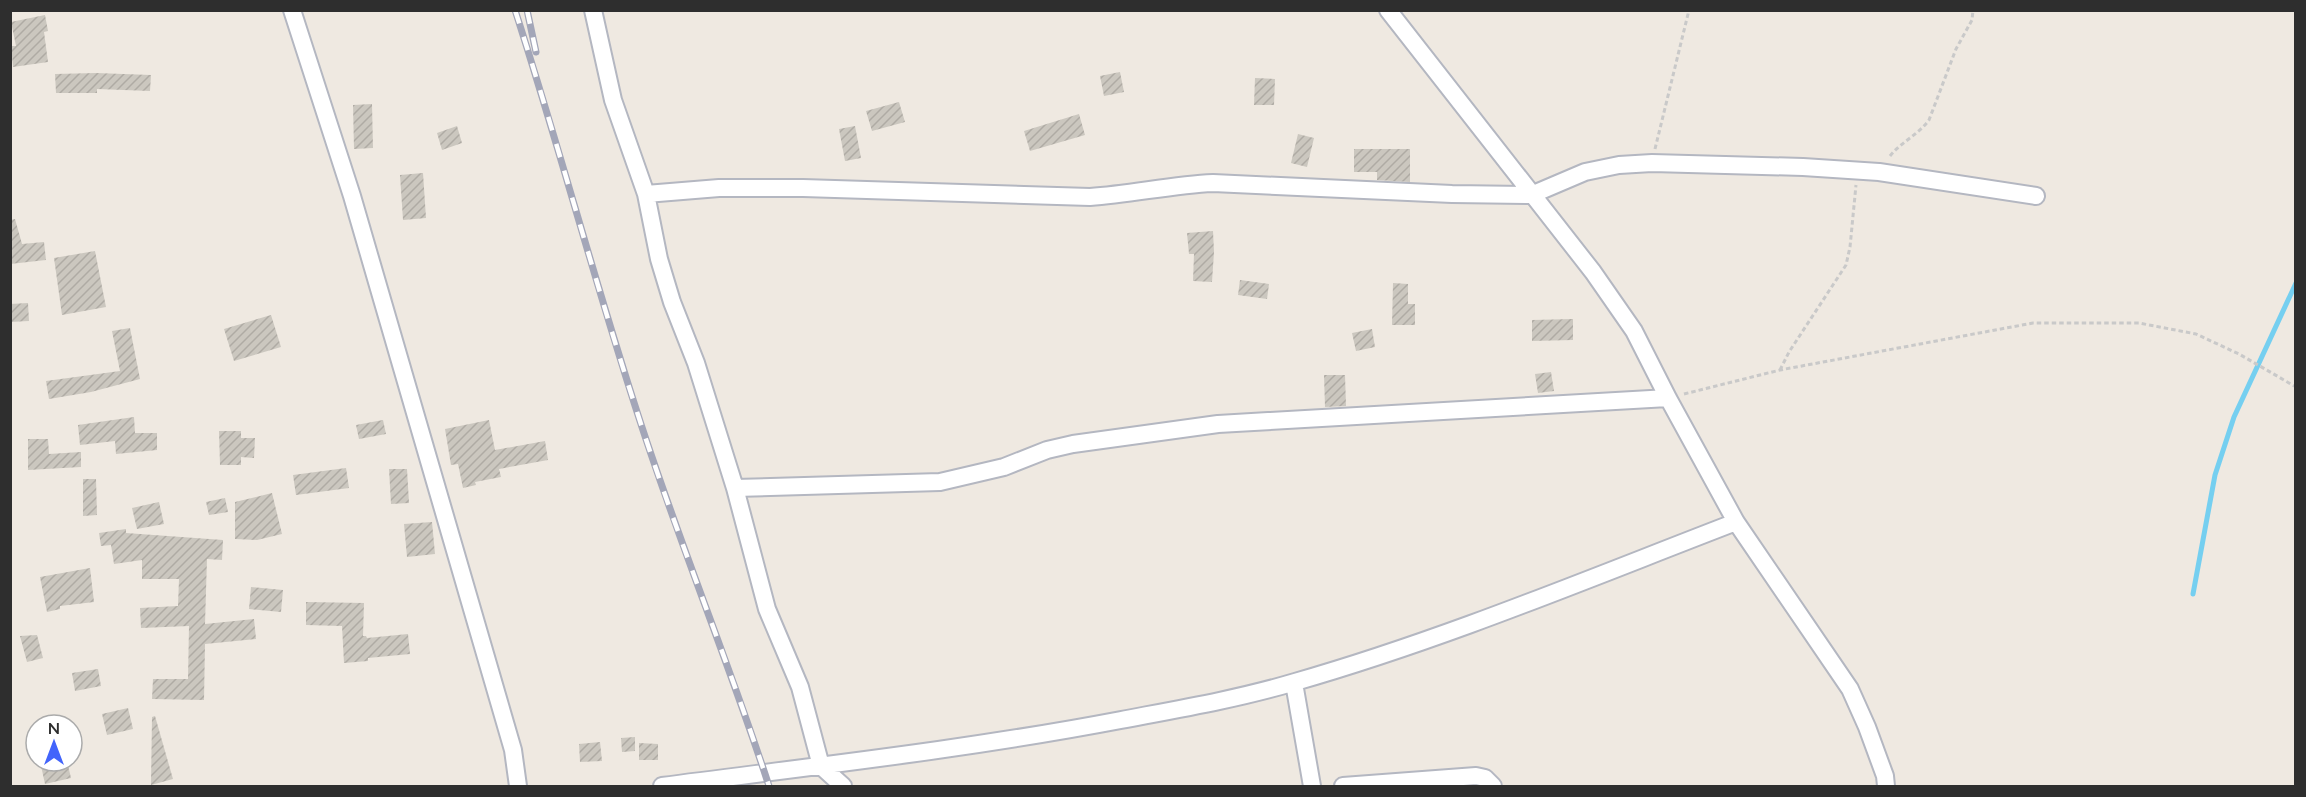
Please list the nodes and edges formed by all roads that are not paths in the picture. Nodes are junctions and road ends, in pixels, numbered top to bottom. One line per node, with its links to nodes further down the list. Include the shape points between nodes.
1 (292, 10): 12 (street, via 352,196 513,750)
2 (593, 10): 4 (street, via 613,100)
3 (1388, 10): 5 (street)
4 (646, 194): 5 (street, via 719,188 803,188 1090,197 1213,183); 8 (street, via 672,302 696,363)
5 (1531, 195): 6 (street, via 1585,172 1652,163 1879,172); 7 (street, via 1593,272 1634,332)
6 (2036, 196)
7 (1668, 398): 8 (street, via 1218,424 1073,444 1004,467 940,482); 9 (street)
8 (735, 488): 11 (street, via 767,609 800,687)
9 (1736, 522): 10 (street, via 1450,632); 18 (street, via 1850,689)
10 (1294, 683): 11 (street, via 1075,729); 15 (street)
11 (821, 766): 13 (street); 14 (street)
12 (518, 786)
13 (662, 786)
14 (843, 786)
15 (1312, 786)
16 (1343, 786): 17 (street, via 1476,776)
17 (1493, 786)
18 (1886, 786)

